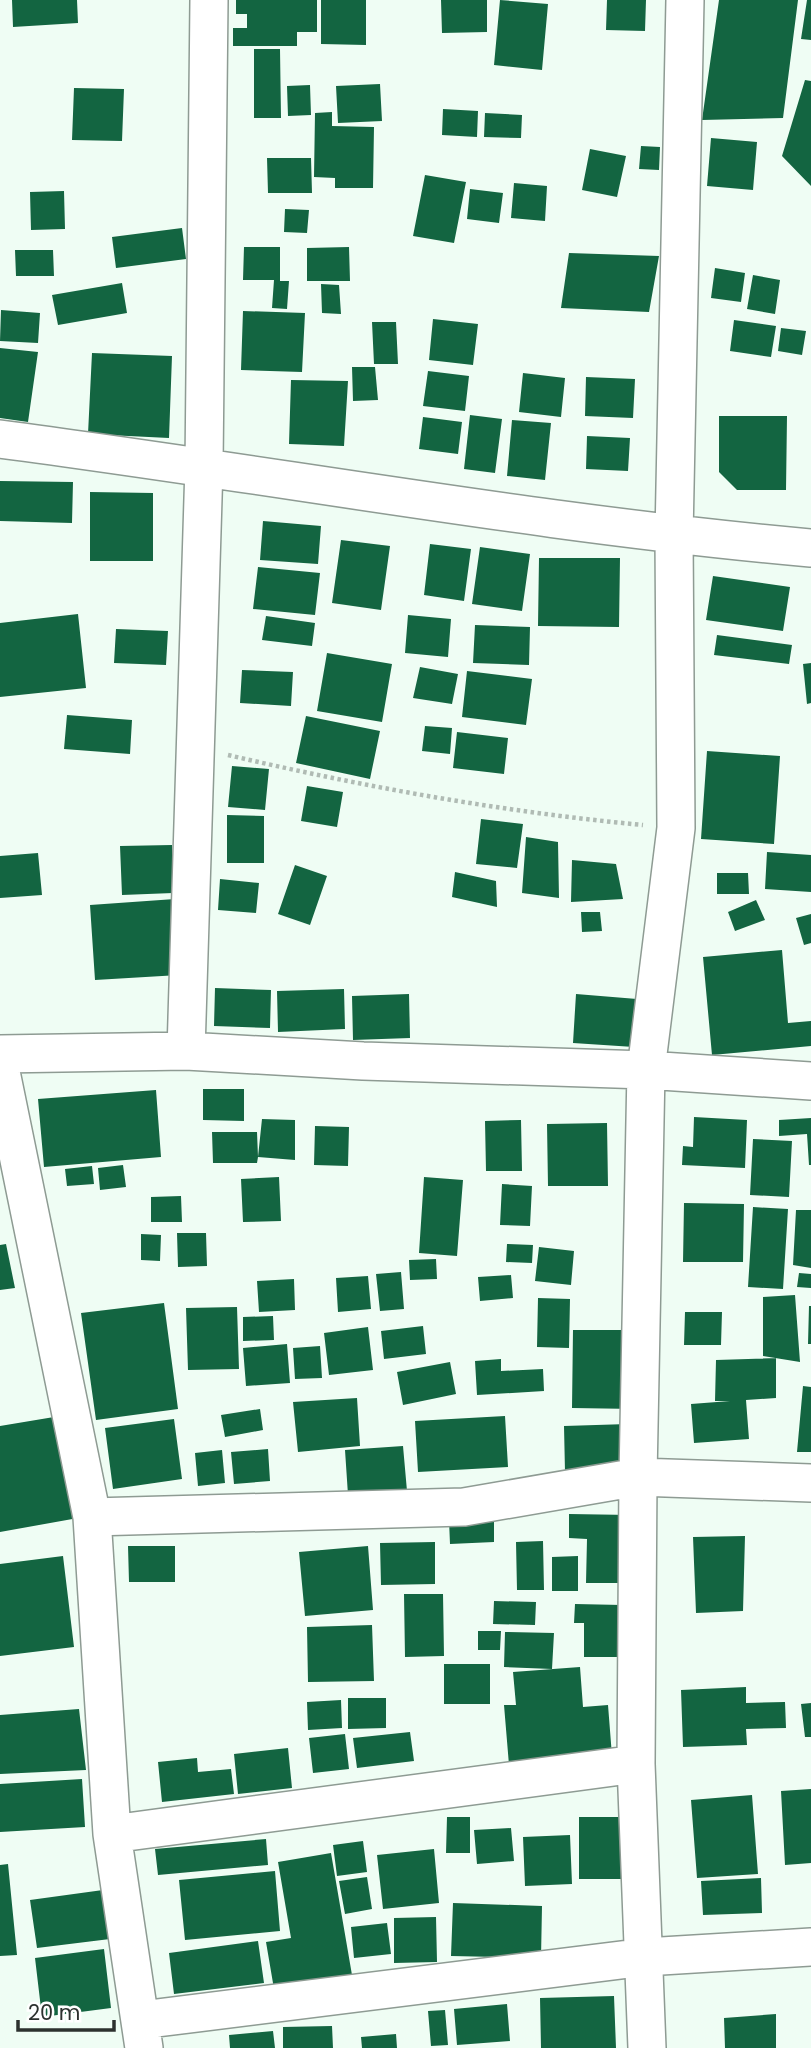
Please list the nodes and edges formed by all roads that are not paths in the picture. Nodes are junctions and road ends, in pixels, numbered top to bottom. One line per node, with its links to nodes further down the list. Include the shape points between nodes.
1 (209, 0): 4 (street)
2 (685, 0): 5 (street)
3 (0, 439): 4 (street)
4 (204, 466): 5 (street); 7 (street)
5 (674, 536): 6 (street); 10 (street, via 676,828)
6 (811, 548)
7 (186, 1051): 8 (street); 10 (street)
8 (0, 1054)
9 (0, 1067): 14 (street)
10 (646, 1070): 11 (street); 12 (street)
11 (811, 1081)
12 (638, 1477): 13 (street); 14 (street, via 464,1507); 15 (street)
13 (811, 1483)
14 (92, 1517): 16 (street)
15 (636, 1764): 16 (street); 18 (street)
16 (112, 1834): 19 (street)
17 (811, 1947): 18 (street)
18 (645, 1957): 19 (street); 20 (street)
19 (142, 2034)
20 (647, 2048)

